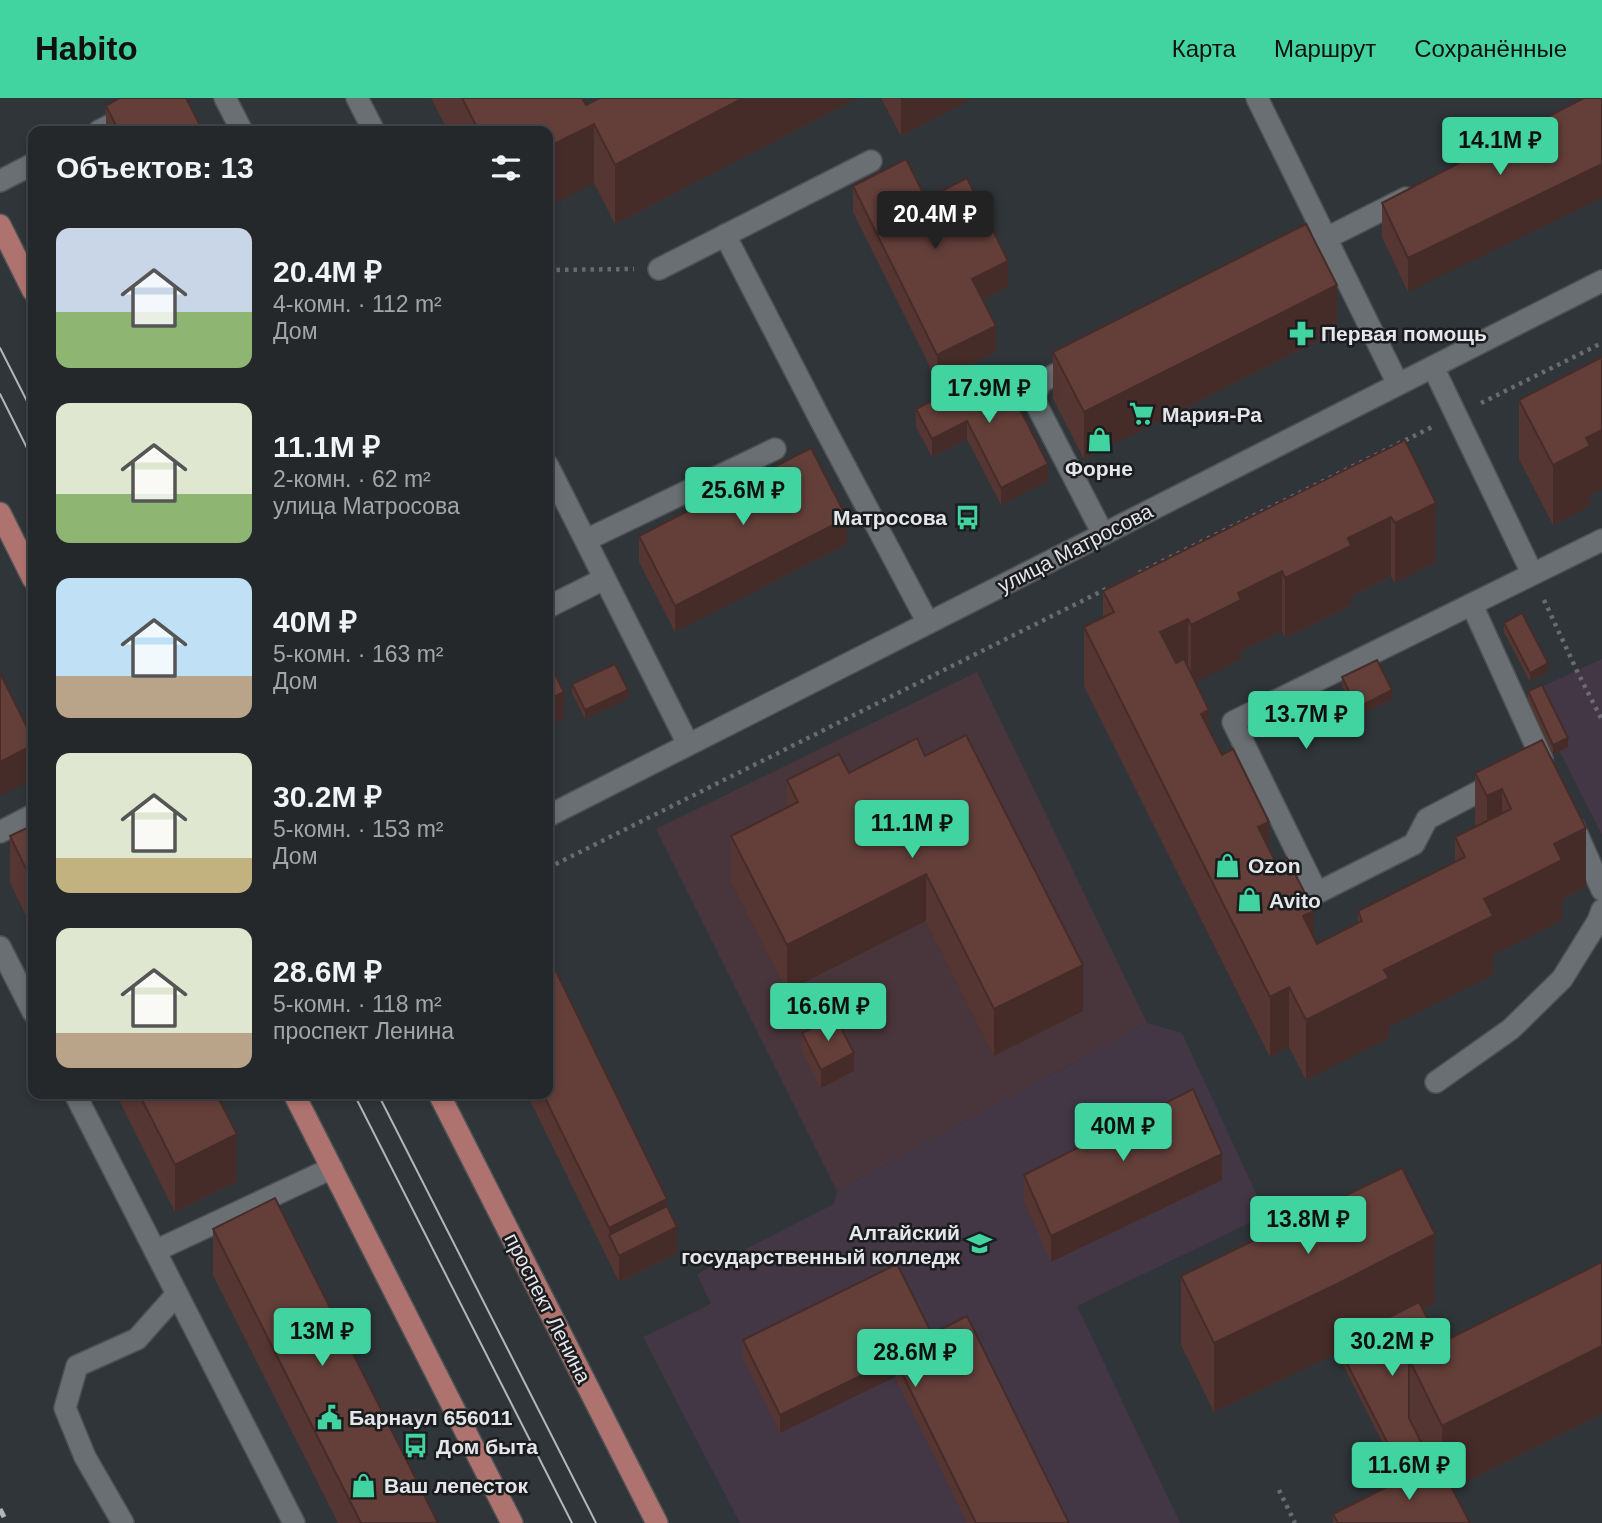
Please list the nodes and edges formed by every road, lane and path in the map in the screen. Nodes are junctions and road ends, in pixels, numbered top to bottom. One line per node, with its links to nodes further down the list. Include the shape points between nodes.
1 (165, 98): 5 (street)
2 (225, 98): 6 (street)
3 (357, 98): 7 (street)
4 (1257, 98): 14 (street)
5 (109, 126)
6 (239, 126)
7 (371, 126)
8 (871, 161): 13 (street)
9 (28, 167): 10 (street)
10 (0, 181)
11 (1422, 190): 14 (street)
12 (0, 225): 18 (main road)
13 (725, 234): 16 (street); 38 (street)
14 (1326, 238): 15 (street); 23 (street)
15 (1271, 266)
16 (659, 269): 17 (path)
17 (553, 270)
18 (28, 281)
19 (1602, 281): 22 (street, улица Матросова)
20 (1602, 343): 24 (path)
21 (1101, 351): 28 (street, via 1041,382 1032,398)
22 (1433, 367): 23 (street, улица Матросова); 24 (street)
23 (1398, 384): 28 (street, улица Матросова)
24 (1457, 415): 32 (street); 33 (path)
25 (775, 449): 29 (street)
26 (553, 476): 29 (street)
27 (0, 513): 31 (main road)
28 (1104, 534): 38 (street, улица Матросова)
29 (586, 540): 34 (street)
30 (1602, 540): 32 (street)
31 (28, 569)
32 (1532, 573): 37 (street); 39 (path)
33 (1128, 578)
34 (604, 579): 36 (street); 40 (street)
35 (1116, 584): 45 (path)
36 (553, 604)
37 (1472, 605): 37 (street, via 1545,765 1427,819 1414,844 1317,893 1233,722)
38 (928, 623): 40 (street, улица Матросова)
39 (1602, 720)
40 (688, 744): 42 (street, улица Матросова)
41 (1566, 809): 46 (street)
42 (553, 813)
43 (28, 818): 44 (street)
44 (0, 832)
45 (553, 866)
46 (1602, 890)
47 (1602, 910): 50 (street, via 1562,979 1511,1029)
48 (0, 947): 49 (street)
49 (28, 1002)
50 (1436, 1082)
51 (78, 1099): 55 (street)
52 (297, 1099): 54 (main road)
53 (442, 1099): 61 (main road, проспект Ленина)
54 (332, 1168): 55 (street); 60 (main road)
55 (155, 1251): 56 (street)
56 (177, 1294): 58 (street, via 137,1339 77,1366 65,1408 85,1457); 59 (street)
57 (1279, 1490): 62 (path)
58 (123, 1523)
59 (294, 1523)
60 (512, 1523)
61 (657, 1523)
62 (1295, 1523)

